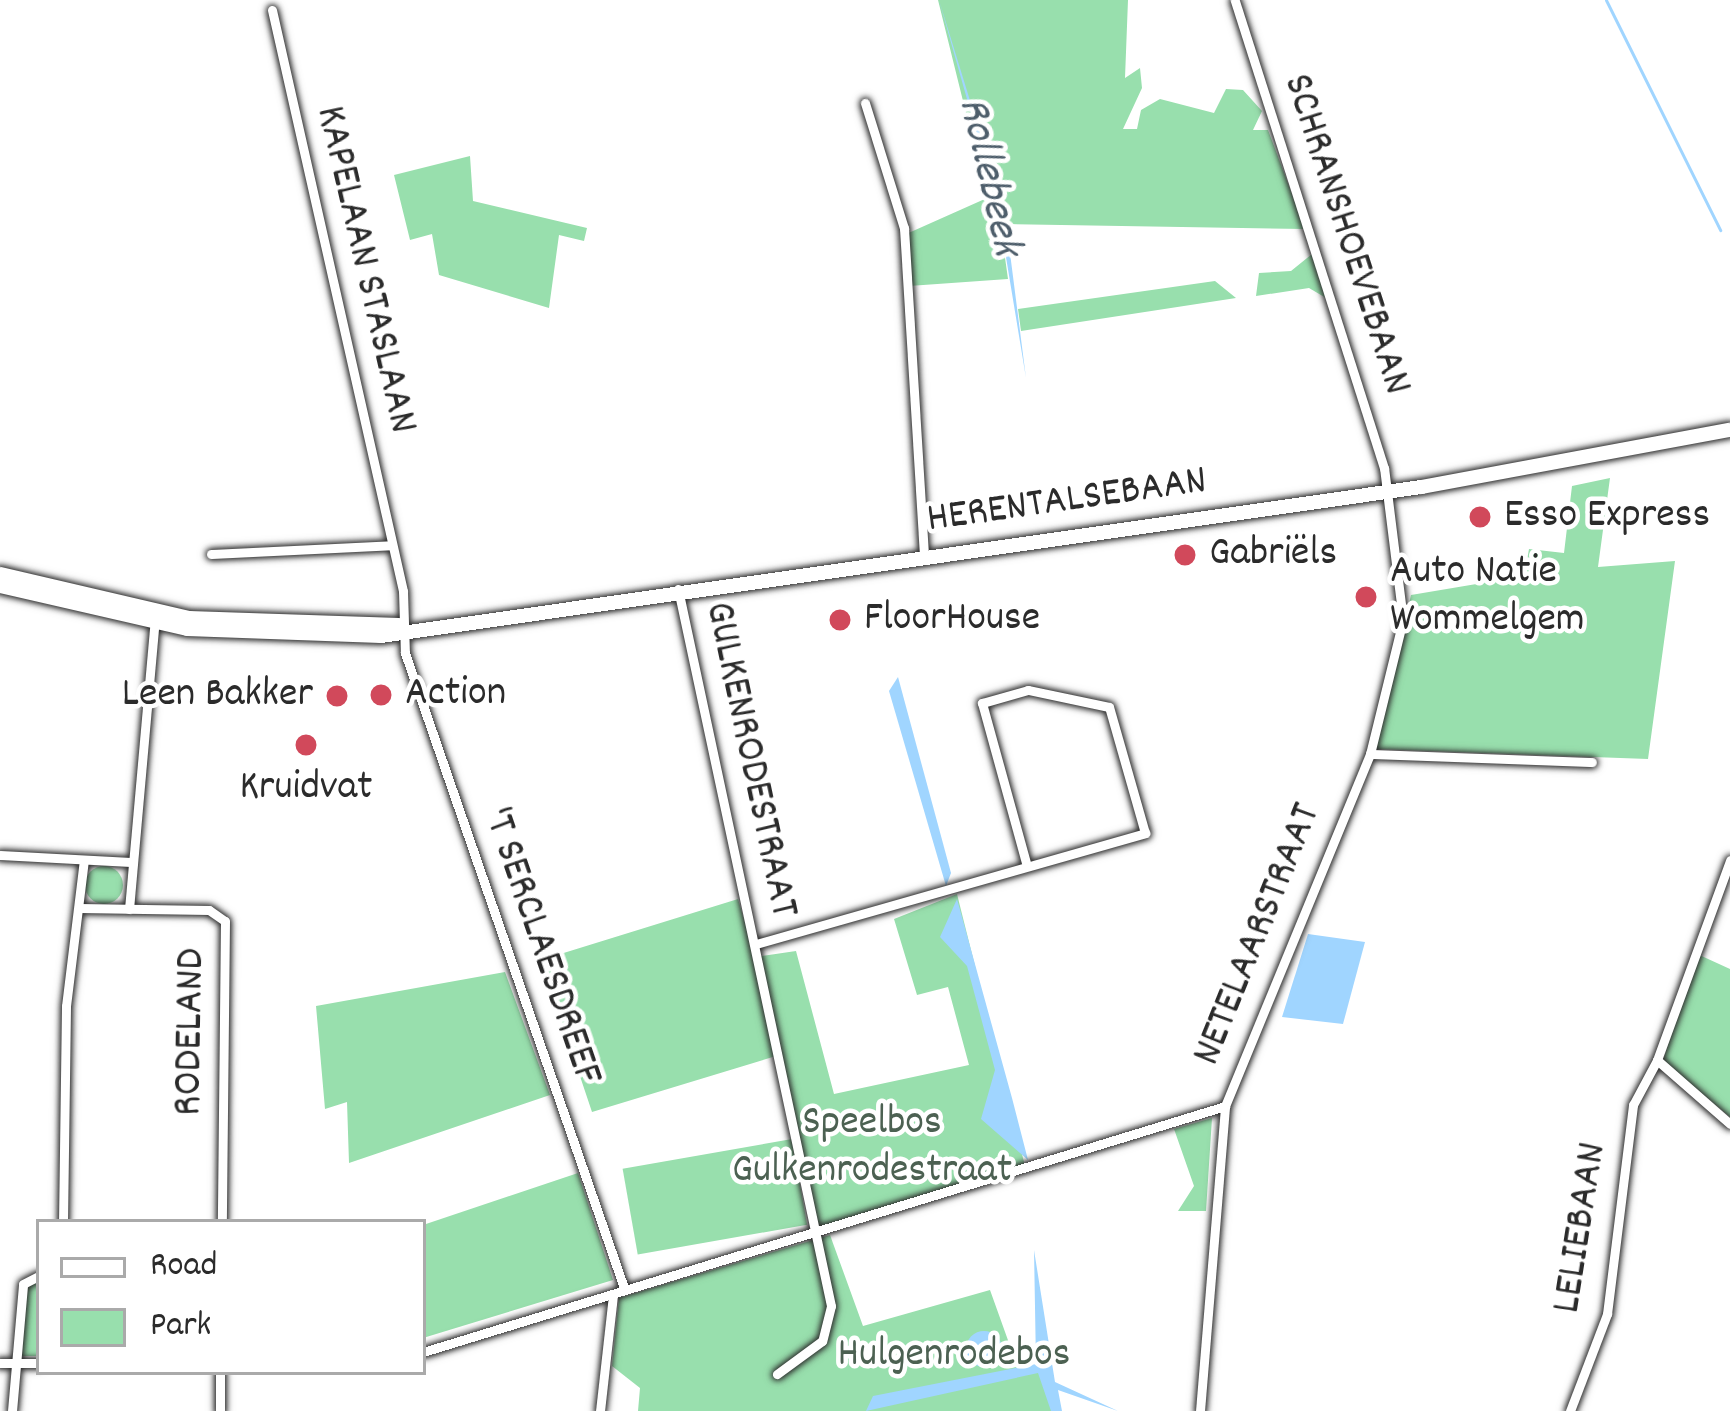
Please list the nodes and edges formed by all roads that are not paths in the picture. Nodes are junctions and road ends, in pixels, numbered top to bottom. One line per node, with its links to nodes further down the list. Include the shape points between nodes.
1 (1235, 0): 5 (street, SCHRANSHOEVEBAAN)
2 (272, 10): 6 (street, KAPELAAN STASLAAN)
3 (865, 103): 8 (street, via 904,228)
4 (1730, 430): 5 (main road, HERENTALSEBAAN)
5 (1386, 491): 8 (main road, HERENTALSEBAAN); 14 (street, NETELAARSTRAAT, via 1403,620)
6 (392, 545): 7 (street); 13 (street, KAPELAAN STASLAAN)
7 (211, 554)
8 (924, 555): 11 (main road, HERENTALSEBAAN)
9 (0, 574): 12 (main road, HERENTALSEBAAN)
10 (0, 586): 12 (main road, HERENTALSEBAAN)
11 (678, 589): 13 (main road, HERENTALSEBAAN); 23 (street, GULKENRODESTRAAT)
12 (154, 618): 13 (main road, HERENTALSEBAAN); 19 (street)
13 (410, 626): 31 (street, 'T SERCLAESDREEF, via 405,653)
14 (1370, 754): 15 (street); 25 (street, NETELAARSTRAAT)
15 (1592, 762)
16 (0, 855): 17 (street)
17 (84, 860): 19 (street); 21 (street)
18 (1730, 860): 24 (street, LELIEBAAN)
19 (131, 862): 22 (street)
20 (1027, 866): 20 (street, GULKENRODESTRAAT, via 1145,833 1109,707 1028,690 982,703); 23 (street, GULKENRODESTRAAT)
21 (79, 908): 22 (street, RODELAND); 27 (street)
22 (129, 909): 28 (street, RODELAND, via 209,910 227,928)
23 (756, 944): 29 (street, GULKENRODESTRAAT)
24 (1657, 1060): 26 (street); 40 (street, LELIEBAAN, via 1633,1105 1607,1314)
25 (1225, 1106): 29 (street); 39 (street, NETELAARSTRAAT)
26 (1730, 1124)
27 (63, 1219)
28 (222, 1219)
29 (818, 1229): 31 (street); 34 (street, GULKENRODESTRAAT, via 830,1327)
30 (36, 1278): 33 (street, via 23,1284)
31 (619, 1292): 32 (street); 38 (street)
32 (426, 1351)
33 (6, 1363): 36 (street)
34 (777, 1374)
35 (220, 1375): 37 (street)
36 (12, 1411)
37 (220, 1411)
38 (600, 1411)
39 (1200, 1411)
40 (1570, 1411)

